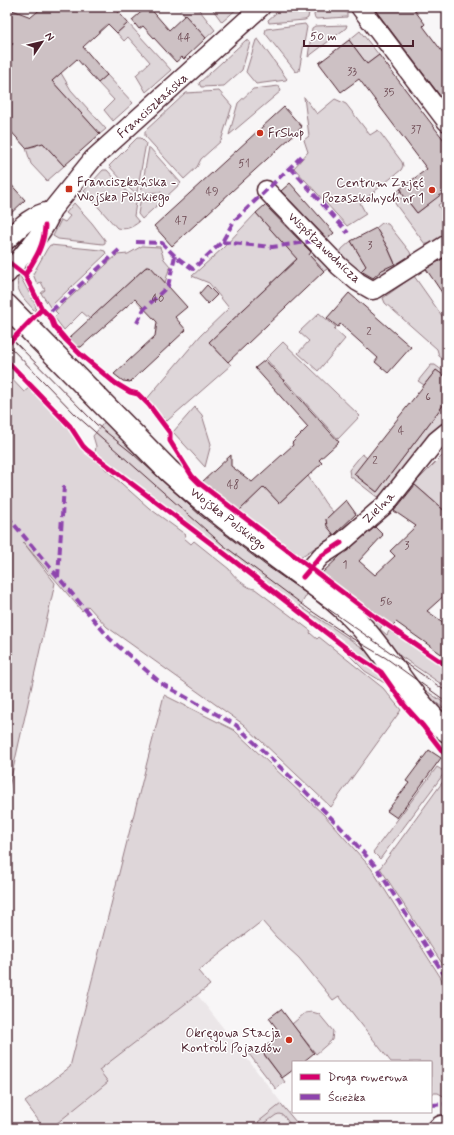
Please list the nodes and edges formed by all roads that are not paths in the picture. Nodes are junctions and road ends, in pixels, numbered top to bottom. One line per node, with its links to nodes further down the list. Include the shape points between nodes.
1 (261, 7): 5 (street, Franciszkańska, via 93,159)
2 (360, 7): 3 (street)
3 (447, 122)
4 (266, 190): 7 (street, Współzawodnicza, via 339,266 372,290)
5 (51, 211): 6 (street, via 28,220); 8 (street, Franciszkańska, via 45,226)
6 (7, 240)
7 (447, 244)
8 (7, 274)
9 (7, 306): 11 (main road, Wojska Polskiego, via 168,470 224,517)
10 (447, 432): 11 (street, Zielna, via 436,441 380,510 341,543 321,556)
11 (303, 577): 12 (main road, Wojska Polskiego, via 352,617 380,649 408,689)
12 (447, 731)

